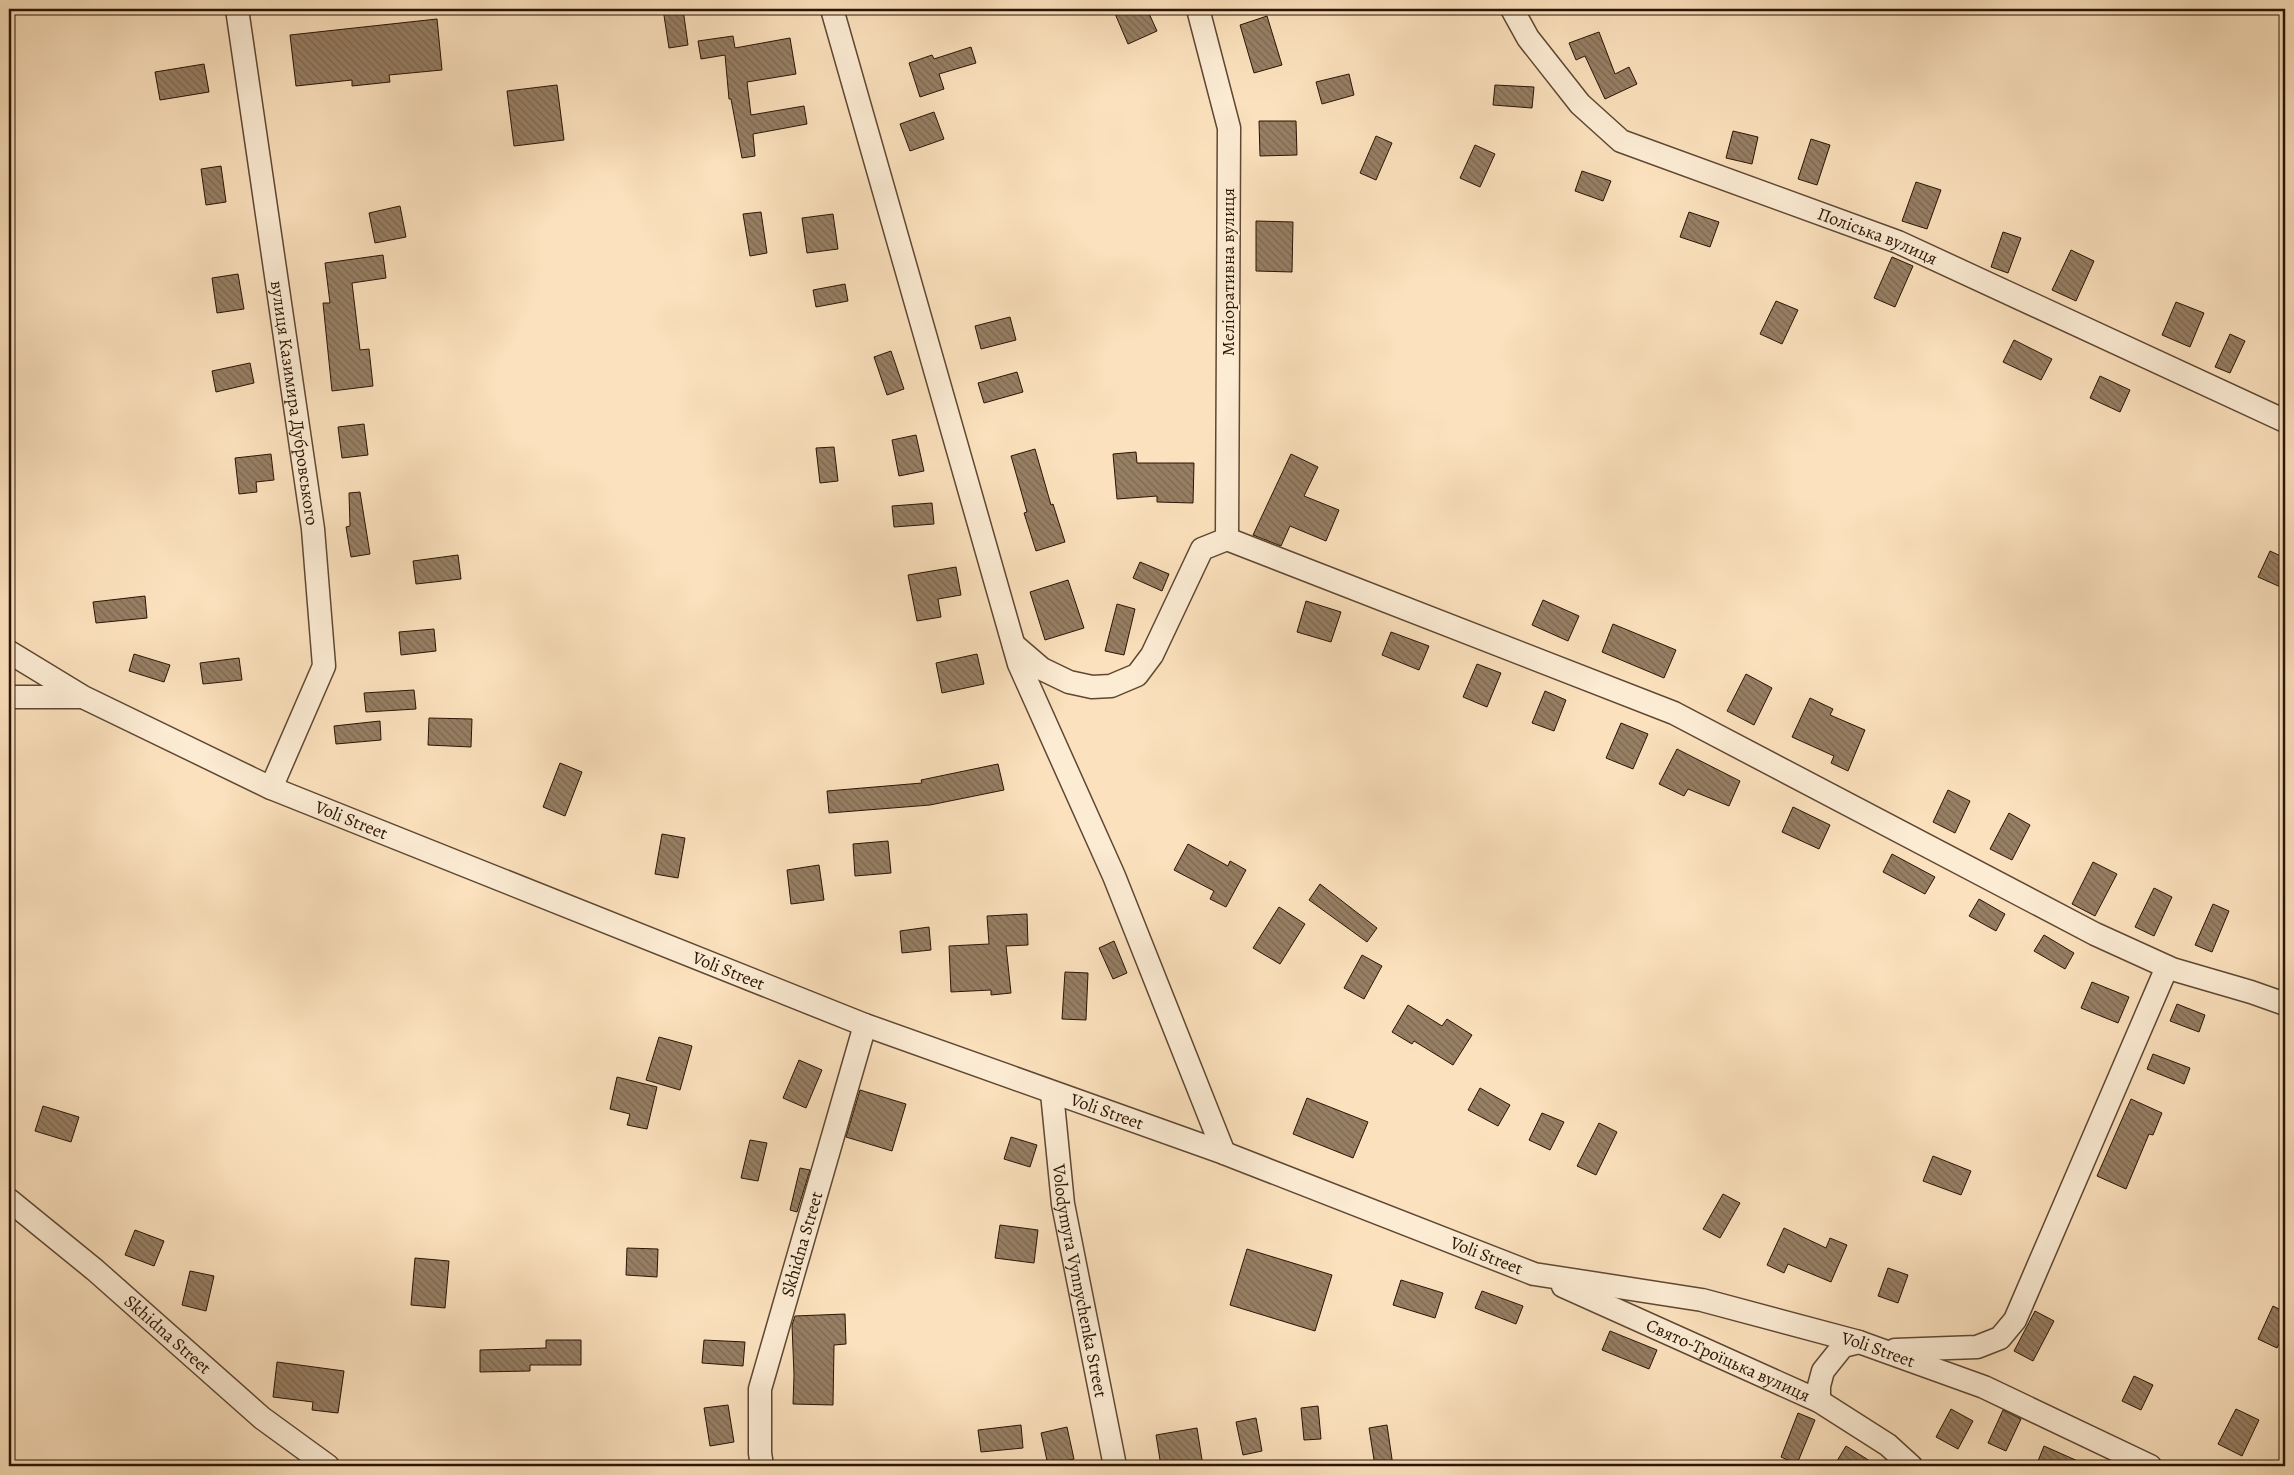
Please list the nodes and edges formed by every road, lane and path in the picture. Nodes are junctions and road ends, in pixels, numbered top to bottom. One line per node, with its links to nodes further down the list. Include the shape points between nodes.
1 (237, 9): 11 (street, вулиця Казимира Дубровського, via 313,529 324,666)
2 (832, 9): 7 (street)
3 (1198, 9): 6 (street, Меліоративна вулиця, via 1229,128)
4 (1512, 9): 5 (street, Поліська вулиця, via 1528,38 1580,104 1620,141 1898,242)
5 (2285, 421)
6 (1227, 538): 7 (street, via 1202,549 1152,655 1137,675 1111,686 1092,687 1069,682 1042,668); 12 (street, via 1674,713 2095,934)
7 (1014, 645): 16 (street, via 1019,664 1114,876)
8 (9, 652): 10 (street, Voli Street)
9 (9, 697): 10 (street)
10 (83, 697): 11 (street, Voli Street)
11 (271, 788): 14 (street, Voli Street)
12 (2167, 967): 13 (street); 20 (street, via 2015,1320 2000,1338 1977,1347)
13 (2285, 1004)
14 (865, 1025): 15 (street, Voli Street); 23 (street, Skhidna Street, via 760,1388)
15 (1052, 1093): 16 (street, Voli Street); 24 (street, Volodymyra Vynnychenka Street, via 1063,1204)
16 (1224, 1153): 18 (street, Voli Street)
17 (9, 1200): 22 (street, Skhidna Street, via 95,1270 262,1418)
18 (1534, 1274): 19 (street, Voli Street, via 1702,1300); 21 (street, Свято-Троїцька вулиця)
19 (1859, 1342): 20 (street, Voli Street); 21 (street, via 1843,1346 1823,1372 1819,1386)
20 (1884, 1350): 26 (street, Voli Street, via 1984,1387)
21 (1820, 1401): 25 (street, Свято-Троїцька вулиця, via 1888,1445)
22 (328, 1466)
23 (762, 1466)
24 (1115, 1466)
25 (1912, 1466)
26 (2150, 1466)

